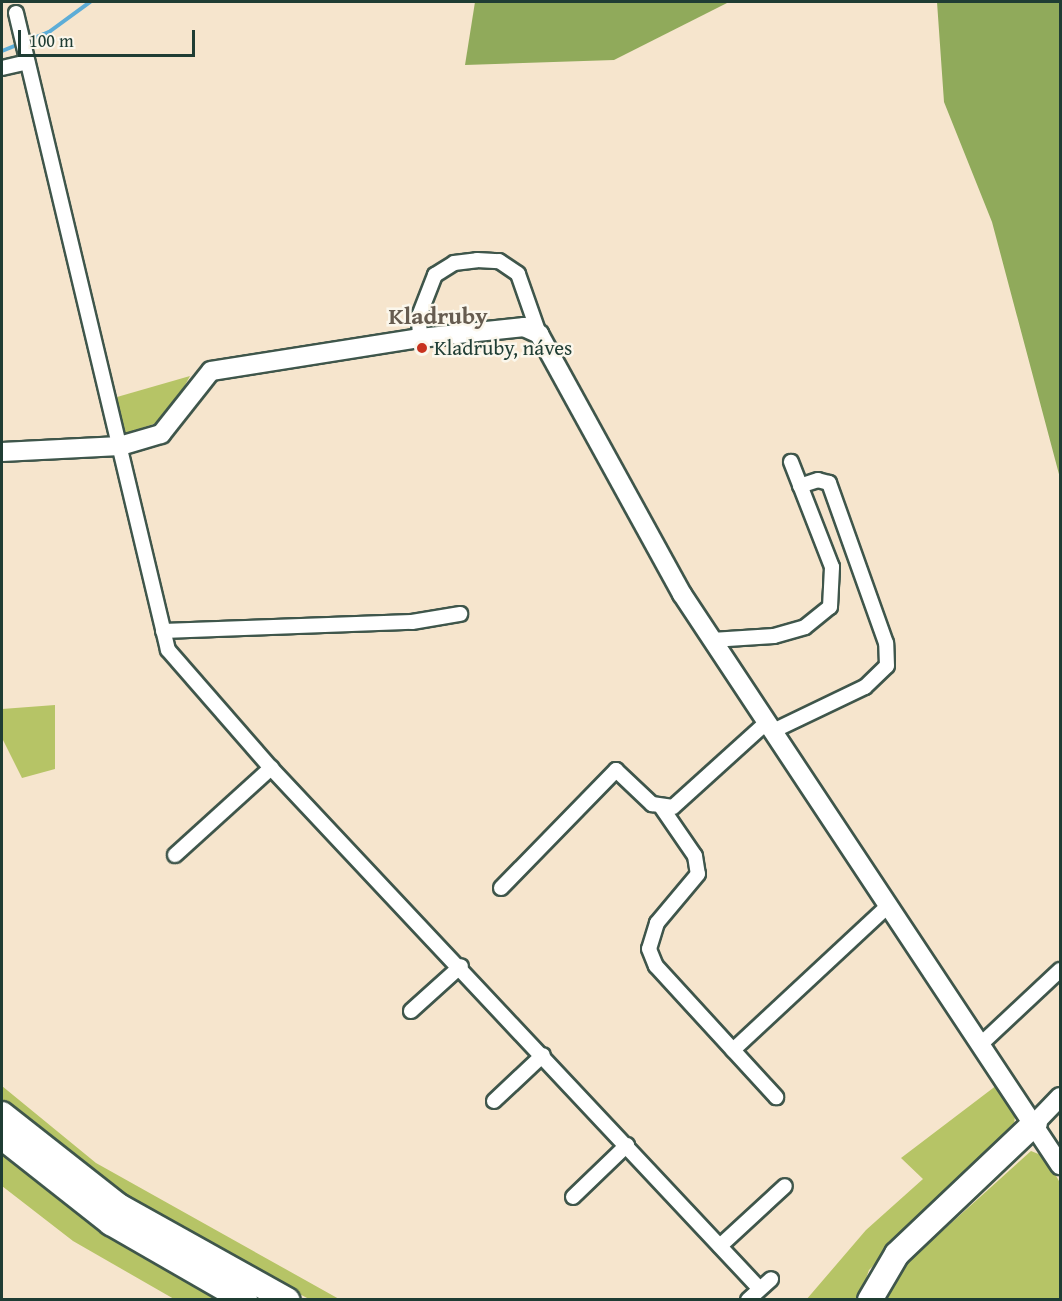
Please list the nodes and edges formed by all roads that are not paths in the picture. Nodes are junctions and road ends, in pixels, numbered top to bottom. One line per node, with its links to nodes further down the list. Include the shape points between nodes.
1 (16, 14): 2 (street)
2 (27, 62): 3 (street); 6 (street)
3 (2, 68)
4 (539, 334): 5 (street, via 524,327); 5 (street, via 518,274 499,261 477,260 454,263 435,275 419,316); 12 (street, via 547,340 619,485)
5 (420, 338): 6 (street, via 211,371 161,434)
6 (120, 446): 7 (street); 11 (street)
7 (2, 452)
8 (791, 462): 9 (street)
9 (800, 486): 12 (street, via 832,567 830,607 805,627 774,636); 13 (street, via 818,480 829,483 886,643 887,666 865,687)
10 (460, 614): 11 (street, via 412,622)
11 (163, 632): 14 (street, via 168,650 188,676)
12 (712, 640): 13 (street)
13 (770, 726): 15 (street, via 683,798); 18 (street)
14 (271, 768): 16 (street); 19 (street)
15 (662, 808): 17 (street, via 616,770); 23 (street, via 695,856 698,874 657,922 649,949 656,966)
16 (175, 855)
17 (501, 888)
18 (890, 906): 22 (street); 23 (street)
19 (460, 966): 21 (street); 24 (street)
20 (1060, 970): 22 (street)
21 (411, 1011)
22 (982, 1043): 29 (street)
23 (733, 1050): 25 (street)
24 (543, 1055): 27 (street); 31 (street)
25 (776, 1097)
26 (1060, 1097): 29 (street)
27 (494, 1101)
28 (2, 1114): 40 (highway, via 119,1206)
29 (1035, 1123): 32 (street); 38 (highway, via 897,1254)
30 (2, 1137): 39 (highway, via 111,1223)
31 (627, 1145): 34 (street); 35 (street)
32 (1060, 1166)
33 (786, 1186): 35 (street)
34 (573, 1197)
35 (720, 1246): 37 (street)
36 (771, 1278): 37 (street)
37 (759, 1288): 41 (street)
38 (875, 1294)
39 (245, 1299)
40 (286, 1299)
41 (748, 1299)

